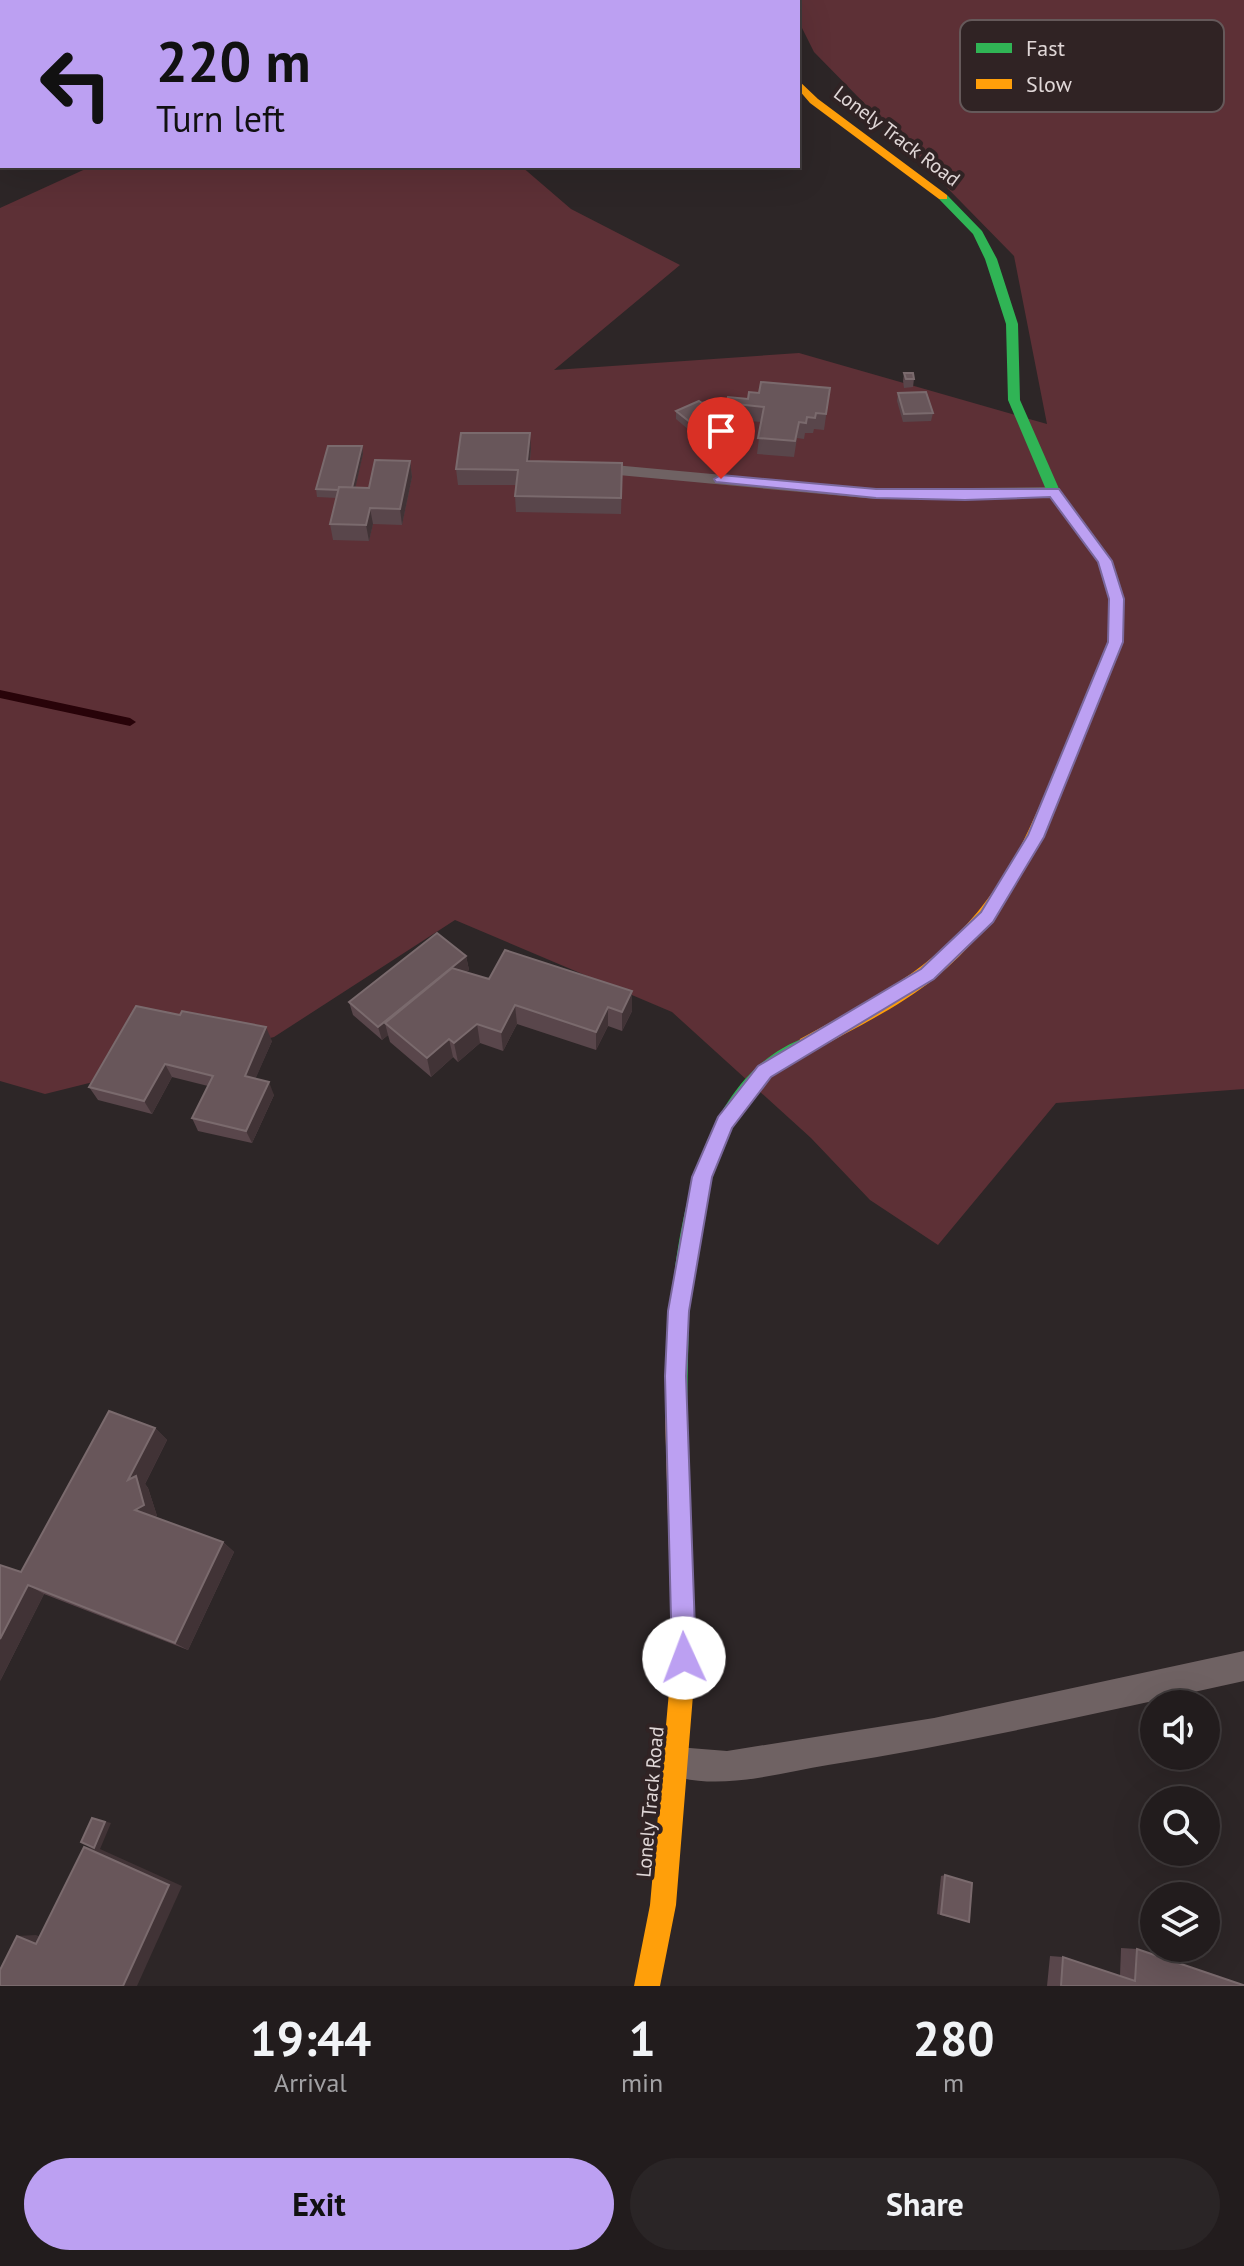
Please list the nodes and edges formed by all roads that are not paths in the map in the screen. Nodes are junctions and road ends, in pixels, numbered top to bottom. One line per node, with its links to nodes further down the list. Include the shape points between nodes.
1 (800, 85): 3 (street, Lonely Track Road, via 945,199 978,233 1012,324 1014,400)
2 (583, 467): 3 (lane, via 876,494)
3 (1054, 492): 5 (street, Lonely Track Road, via 1105,561 1116,599 1115,642 1036,837 987,917 928,974 764,1071 725,1123 702,1177 679,1311 675,1376 684,1658)
4 (1244, 1666): 5 (lane, via 934,1733 727,1766)
5 (676, 1762): 6 (street, Lonely Track Road, via 663,1905)
6 (647, 1986)

